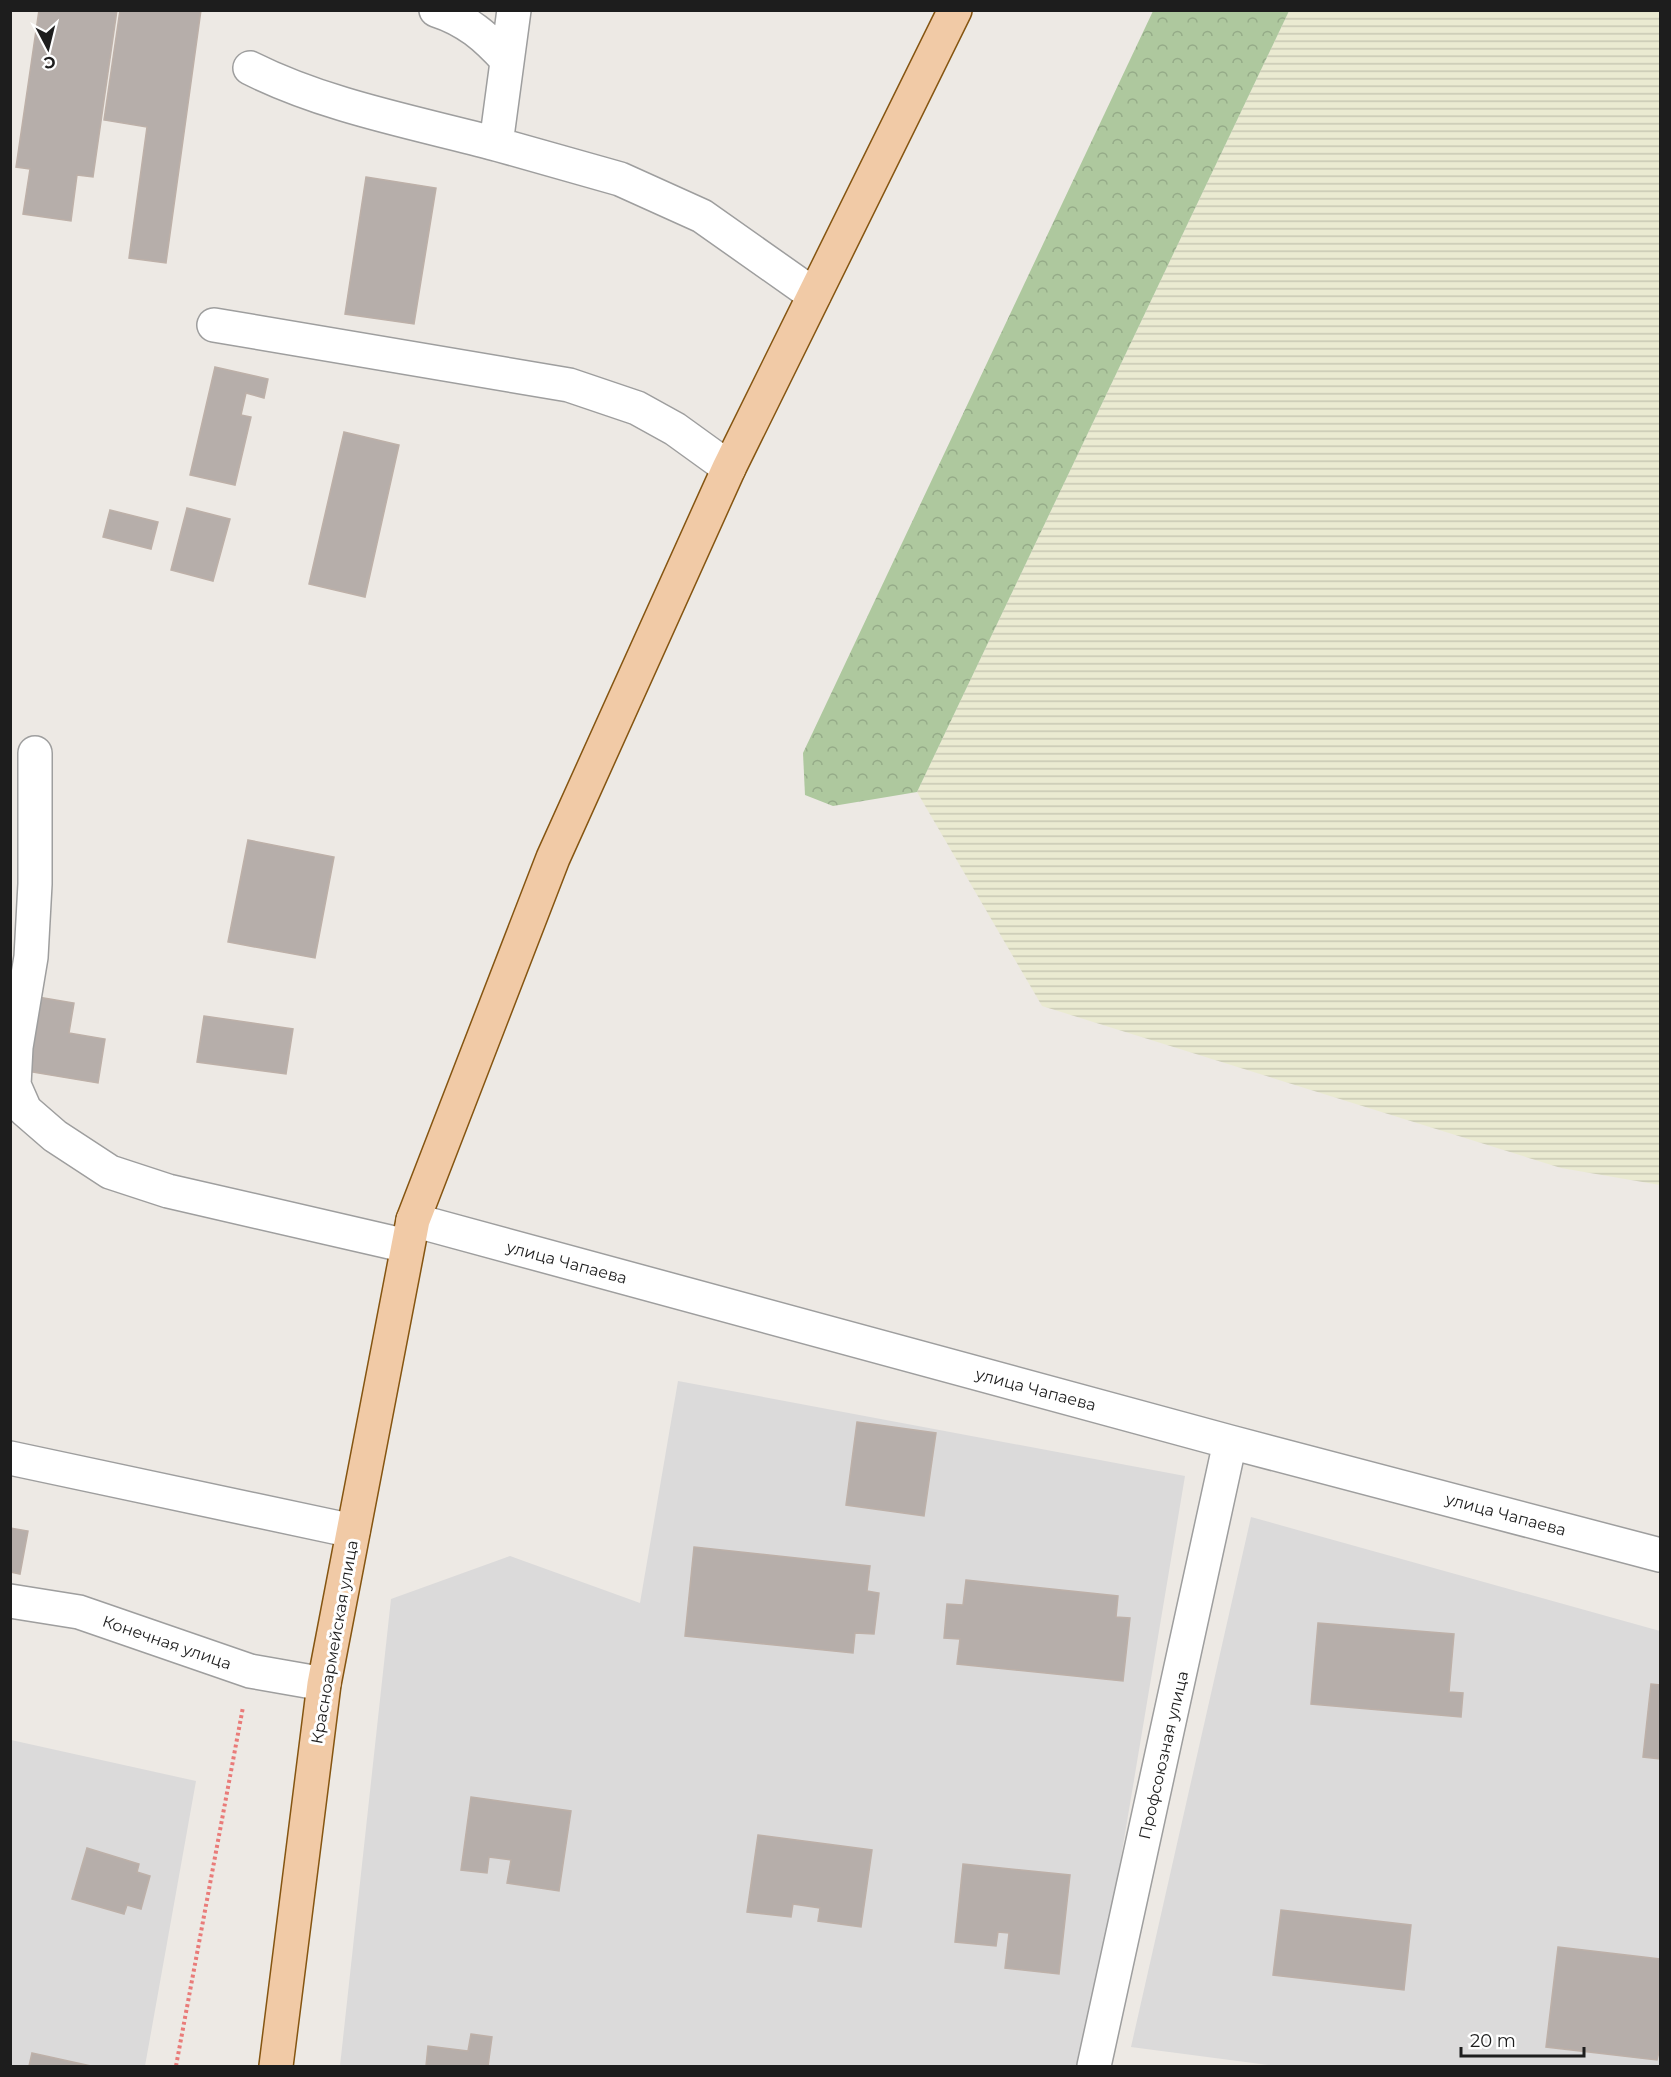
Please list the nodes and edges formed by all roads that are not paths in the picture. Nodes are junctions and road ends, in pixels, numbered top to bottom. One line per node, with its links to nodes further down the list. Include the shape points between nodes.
1 (436, 10): 4 (street, via 455,16 481,33)
2 (514, 10): 4 (street)
3 (955, 10): 7 (main road, Красноармейская улица)
4 (507, 60): 6 (street)
5 (250, 68): 6 (street, via 285,86)
6 (496, 144): 7 (street, via 620,179 702,216)
7 (814, 295): 9 (main road, Красноармейская улица)
8 (214, 326): 9 (street, via 569,385 637,408 675,429)
9 (729, 468): 11 (main road, Красноармейская улица, via 553,858)
10 (36, 753): 11 (street, улица Чапаева, via 31,957 16,1047 14,1085 25,1110 55,1136 110,1172 168,1191)
11 (410, 1233): 12 (street, улица Чапаева); 14 (main road, Красноармейская улица)
12 (1230, 1442): 15 (street, улица Чапаева); 19 (street, Профсоюзная улица)
13 (10, 1458): 14 (street)
14 (354, 1531): 17 (main road, Красноармейская улица)
15 (1660, 1555)
16 (10, 1601): 17 (street, Конечная улица, via 79,1612 250,1671)
17 (324, 1684): 18 (main road, Красноармейская улица)
18 (276, 2067)
19 (1094, 2067)

